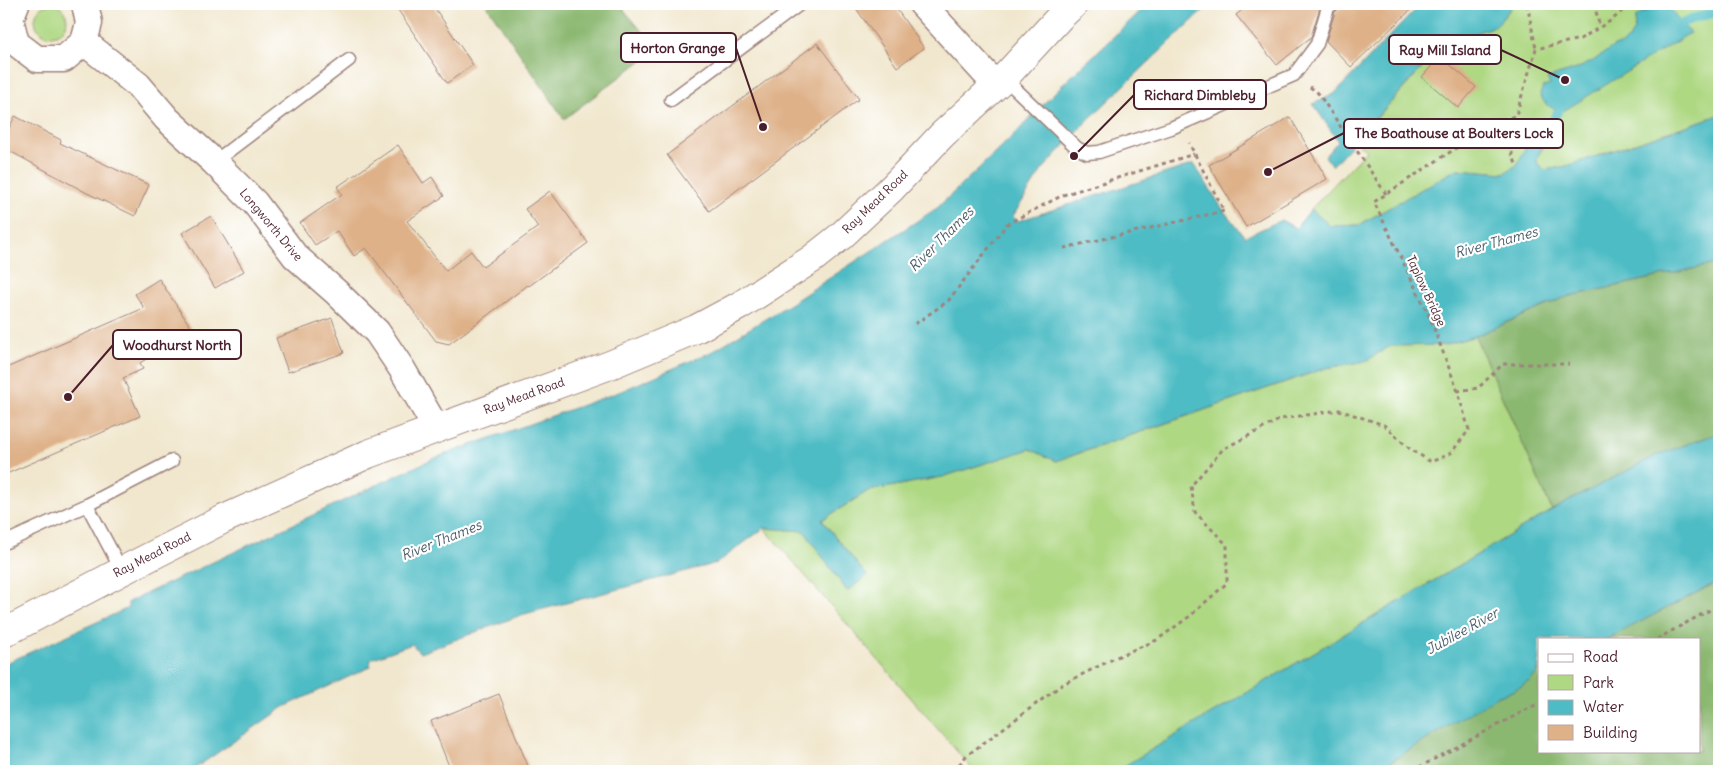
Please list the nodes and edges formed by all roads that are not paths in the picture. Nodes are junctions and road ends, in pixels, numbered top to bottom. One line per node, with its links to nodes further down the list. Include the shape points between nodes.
1 (16, 4): 7 (street, via 10,19 16,43 37,59 64,59)
2 (85, 4): 7 (street, via 89,23)
3 (800, 4): 10 (lane)
4 (922, 4): 9 (street)
5 (1074, 4): 9 (main road, Ray Mead Road, via 1060,16)
6 (1333, 4): 9 (lane, via 1328,7 1317,44 1294,75 1222,101 1179,124 1099,152 1087,153 1077,148)
7 (84, 42): 11 (street, Longworth Drive, via 138,85 167,119)
8 (349, 60): 11 (lane)
9 (1006, 86): 12 (main road, Ray Mead Road, via 942,135 841,236 812,259 739,306 696,329 610,365)
10 (671, 100)
11 (214, 162): 12 (street, Longworth Drive, via 255,203 295,256 378,332)
12 (436, 428): 16 (main road, Ray Mead Road, via 368,454 242,511)
13 (172, 461): 14 (lane)
14 (86, 505): 15 (lane); 16 (lane)
15 (4, 543)
16 (122, 571): 17 (main road, Ray Mead Road)
17 (4, 633)

